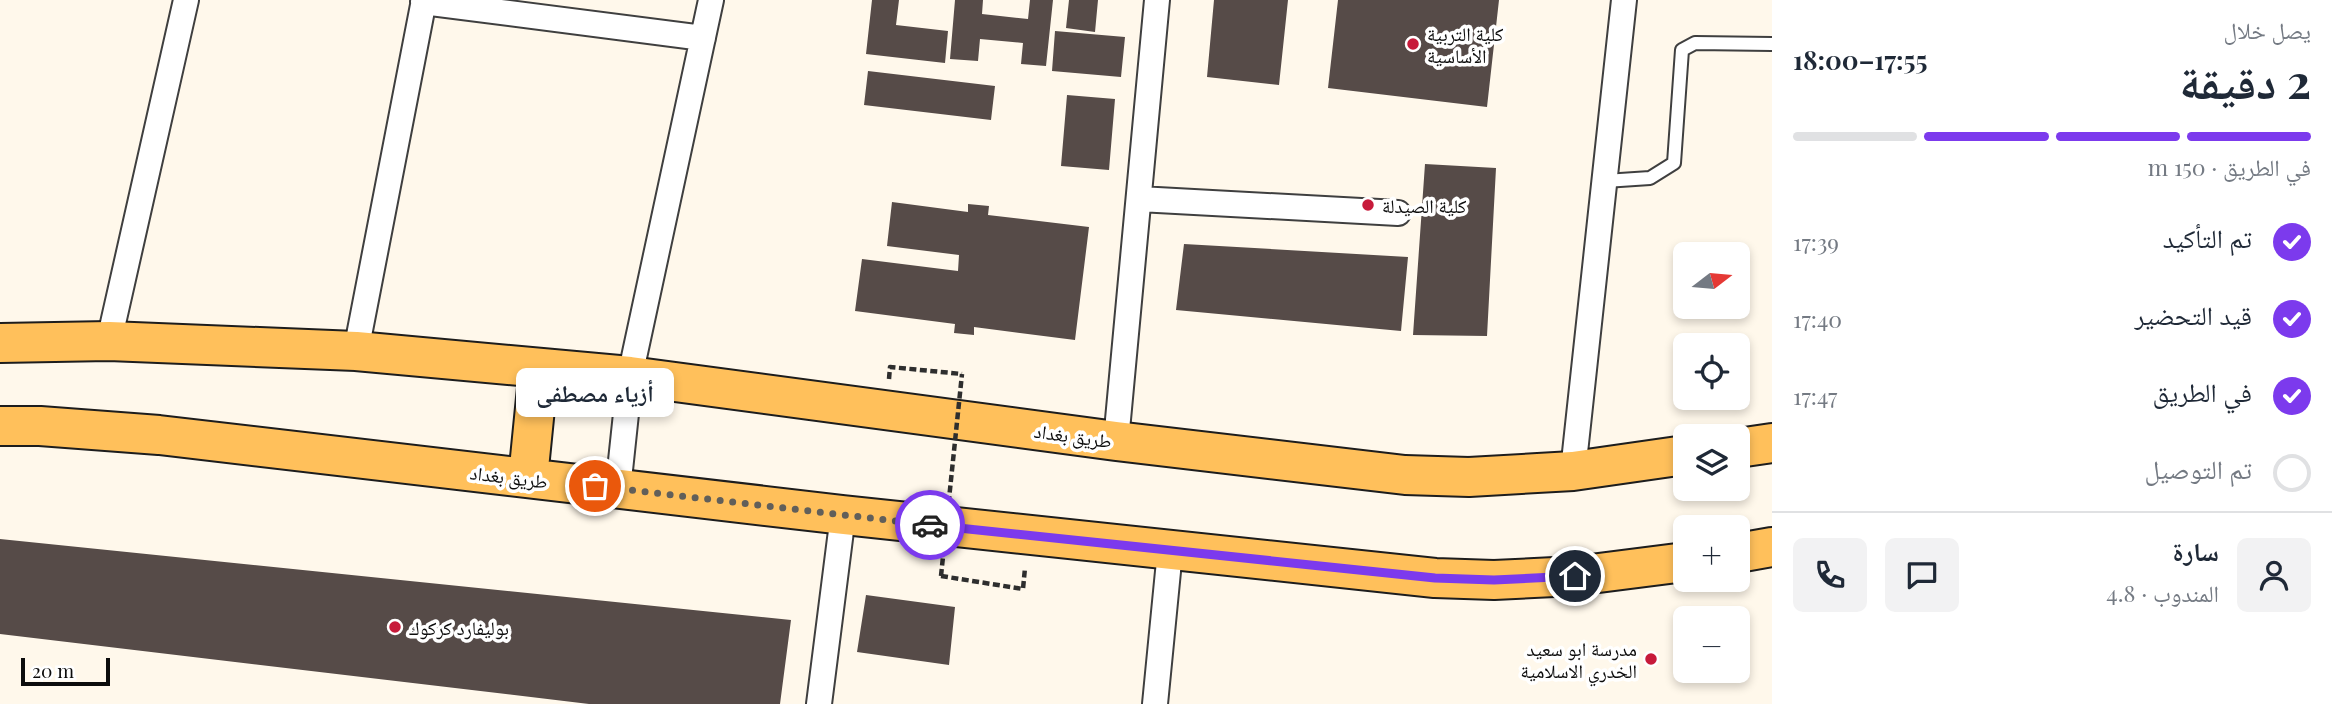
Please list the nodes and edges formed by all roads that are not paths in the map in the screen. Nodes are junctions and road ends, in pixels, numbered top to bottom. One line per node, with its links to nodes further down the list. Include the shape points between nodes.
1 (186, 0): 11 (street)
2 (711, 0): 6 (street)
3 (1157, 0): 9 (street)
4 (1625, 0): 8 (street)
5 (424, 1): 6 (street); 13 (street)
6 (703, 38): 15 (street)
7 (1772, 44): 8 (lane, via 1695,43 1682,50 1674,163 1650,178)
8 (1605, 181): 21 (street)
9 (1139, 199): 10 (street); 17 (street)
10 (1398, 213)
11 (109, 341): 12 (main road, طريق بغداد); 13 (main road, طريق بغداد)
12 (0, 343)
13 (356, 351): 14 (main road, طريق بغداد)
14 (539, 368): 15 (main road, طريق بغداد); 22 (main road)
15 (630, 376): 17 (main road, طريق بغداد); 23 (street)
16 (0, 426): 22 (main road, طريق بغداد, via 159,435)
17 (1116, 441): 21 (main road, طريق بغداد, via 1405,475 1469,477)
18 (1772, 443): 19 (main road)
19 (1750, 446)
20 (1673, 457): 21 (main road, طريق بغداد)
21 (1573, 471)
22 (528, 478): 23 (main road, طريق بغداد)
23 (618, 489): 24 (main road, طريق بغداد)
24 (843, 515): 26 (main road, طريق بغداد); 29 (street)
25 (1772, 547): 27 (main road)
26 (1170, 551): 28 (main road, طريق بغداد, via 1494,580); 30 (street)
27 (1750, 551)
28 (1673, 564)
29 (819, 704)
30 (1155, 704)

